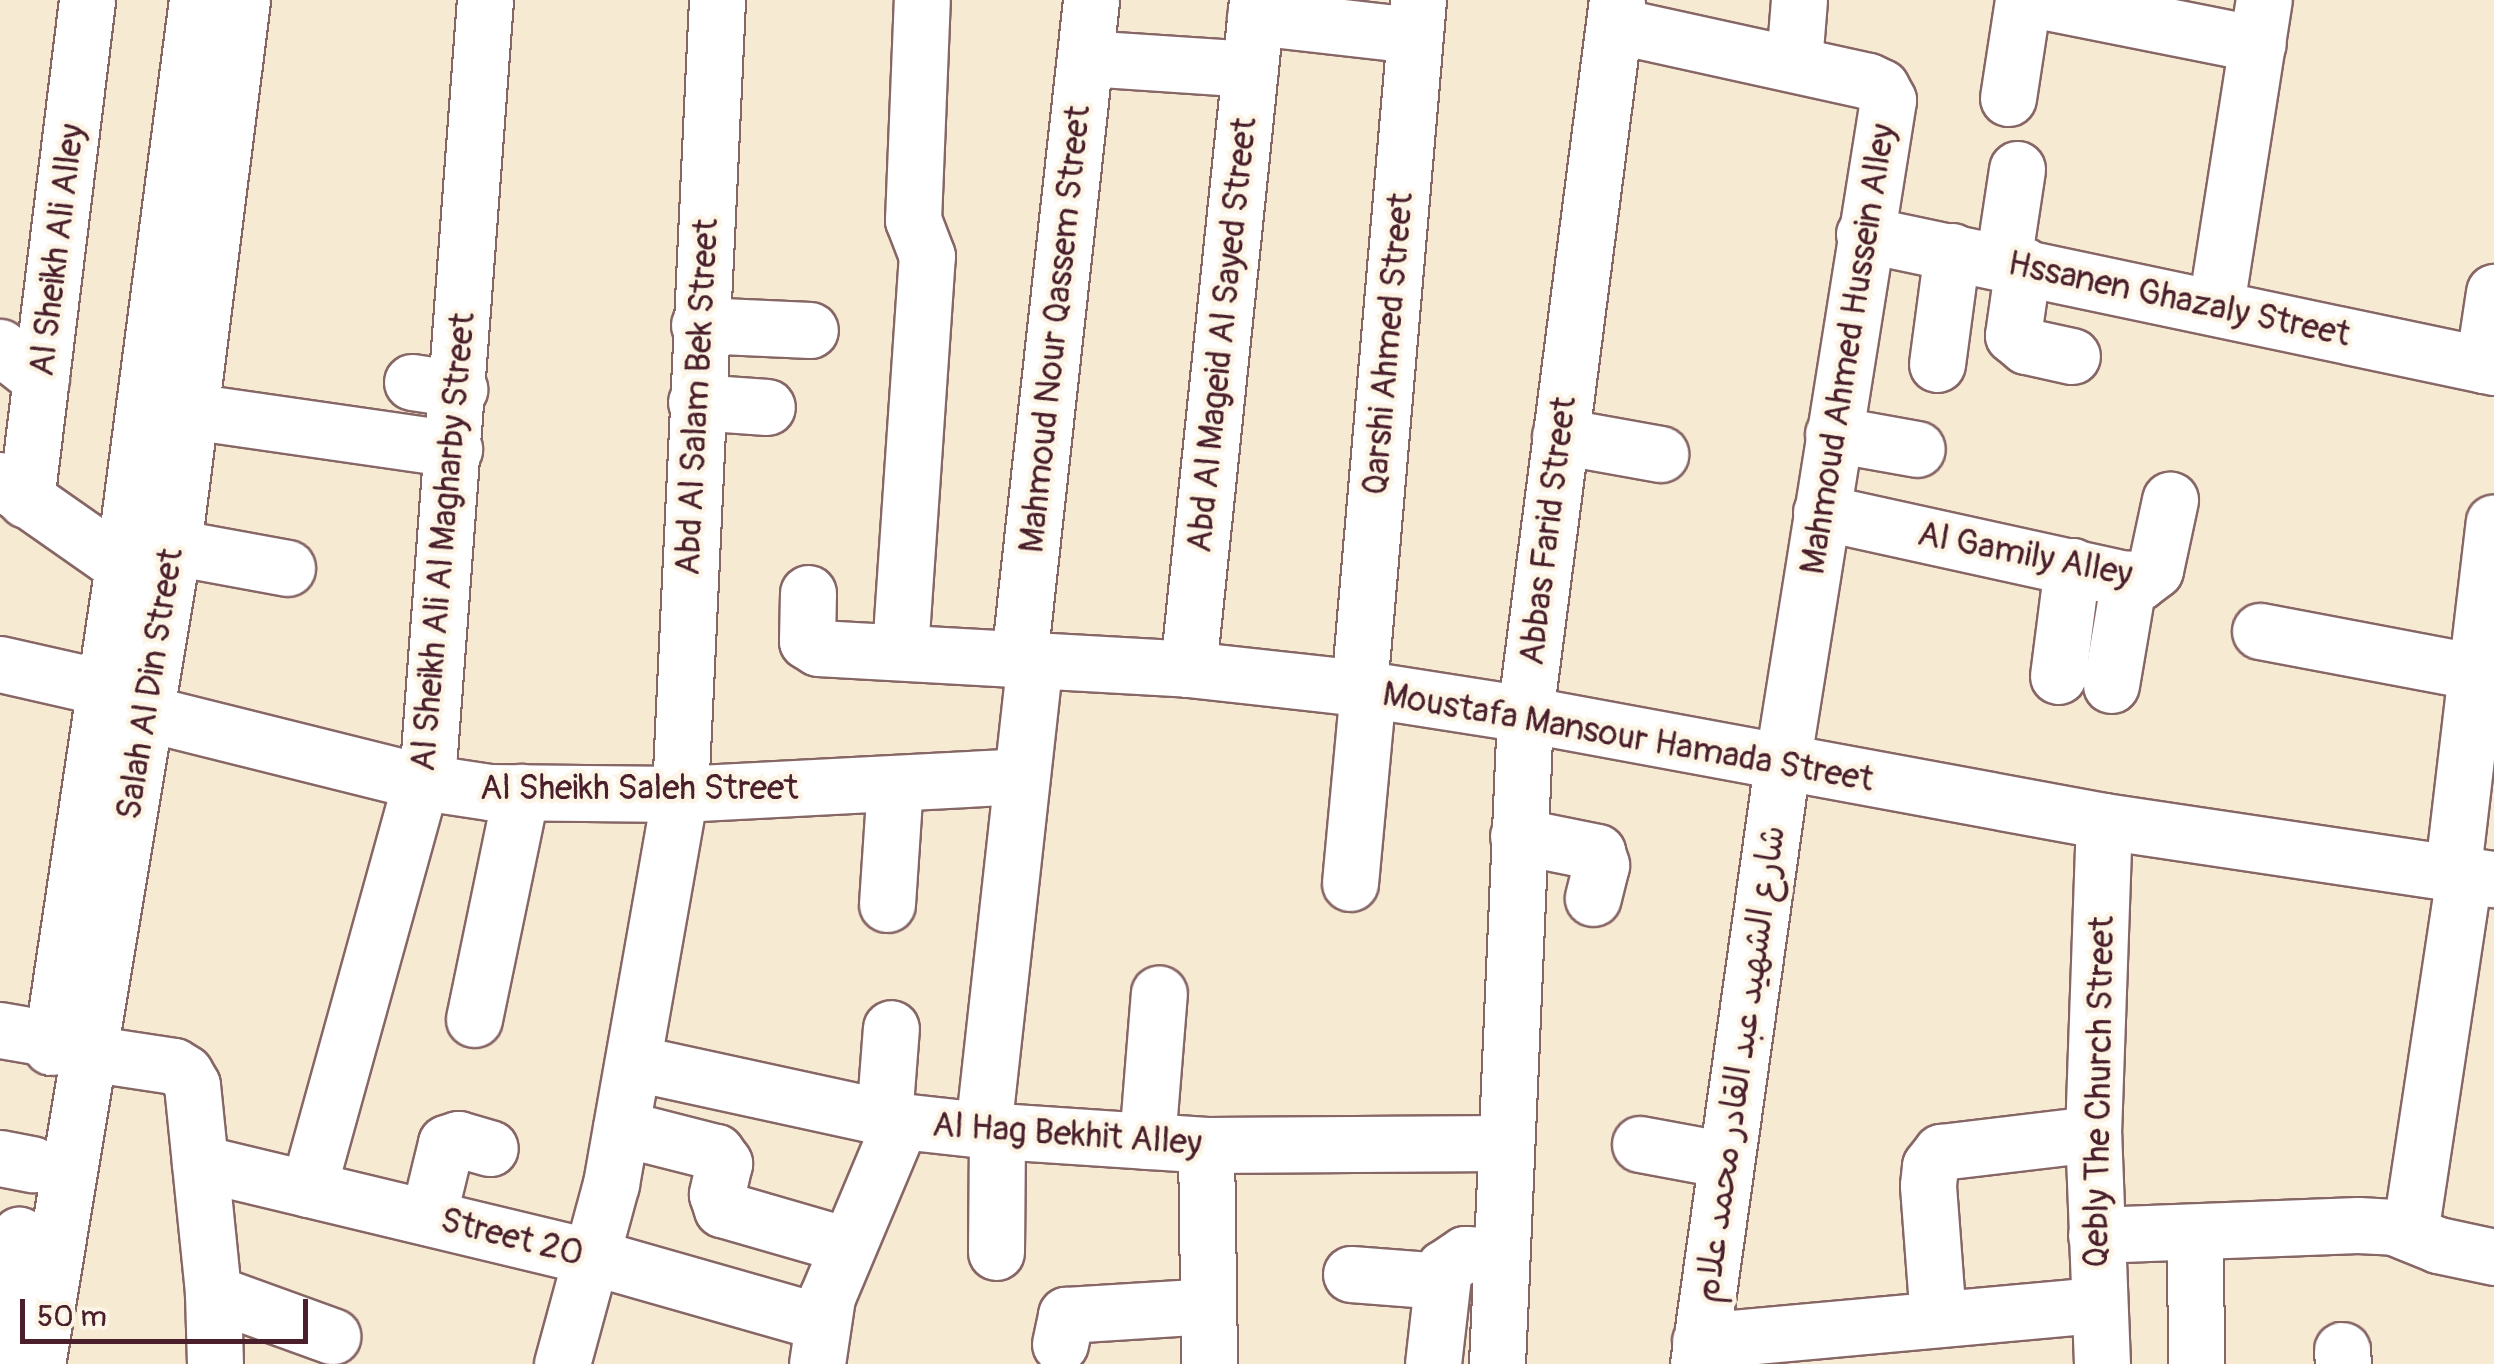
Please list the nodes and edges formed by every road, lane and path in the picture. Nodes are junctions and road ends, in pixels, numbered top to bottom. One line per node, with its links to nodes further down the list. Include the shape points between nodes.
1 (87, 0): 27 (street, Al Sheikh Ali Alley)
2 (197, 0): 42 (street, Salah Al Din Street)
3 (242, 0): 32 (street, Salah Al Din Street)
4 (485, 0): 35 (street, Al Sheikh Ali Al Magharby Street, via 435,386)
5 (717, 0): 24 (street, Abd Al Salam Bek Street)
6 (922, 0): 48 (street, via 913,220 927,256)
7 (1091, 0): 16 (street, Mahmoud Nour Qassem Street)
8 (1799, 0): 17 (street)
9 (2023, 0): 18 (street)
10 (2036, 0): 11 (street)
11 (2121, 8): 14 (street)
12 (1615, 13): 17 (street, Mahmoud Ahmed Hussein Alley); 34 (street, Abbas Farid Street)
13 (1416, 18): 15 (street); 55 (street, Qarshi Ahmed Street)
14 (2261, 22): 23 (street)
15 (1254, 29): 16 (street); 51 (street, Abd Al Mageid Al Sayed Street)
16 (1085, 58): 49 (street, Mahmoud Nour Qassem Street)
17 (1794, 62): 20 (street, Mahmoud Ahmed Hussein Alley, via 1868,81 1888,100)
18 (2008, 98)
19 (2016, 169): 21 (street)
20 (1864, 234): 21 (street, Hssanen Ghazaly Street); 33 (street, Mahmoud Ahmed Hussein Alley)
21 (1993, 260): 23 (street, Hssanen Ghazaly Street); 26 (street, via 2013,335 2026,346); 28 (street)
22 (2494, 292): 29 (street)
23 (2216, 305): 29 (street, Hssanen Ghazaly Street)
24 (700, 325): 25 (street); 30 (street, Abd Al Salam Bek Street)
25 (810, 330)
26 (2072, 356)
27 (21, 363): 38 (street, Al Sheikh Ali Alley)
28 (1937, 364)
29 (2488, 366)
30 (696, 402): 31 (street); 63 (street, Abd Al Salam Bek Street)
31 (767, 407)
32 (190, 411): 35 (street); 42 (street, Salah Al Din Street)
33 (1833, 434): 36 (street); 40 (street, Mahmoud Ahmed Hussein Alley)
34 (1560, 436): 37 (street); 57 (street, Abbas Farid Street)
35 (454, 449): 60 (street, Al Sheikh Ali Al Magharby Street)
36 (1917, 449)
37 (1660, 454)
38 (13, 490): 42 (street)
39 (2170, 500): 45 (street, Al Gamily Alley, via 2155,570 2139,582)
40 (1821, 512): 43 (street, Al Gamily Alley); 58 (street, Mahmoud Ahmed Hussein Alley)
41 (2494, 522): 52 (street)
42 (148, 557): 44 (street); 56 (street, Salah Al Din Street)
43 (2072, 566): 45 (street, Al Gamily Alley); 53 (street)
44 (287, 568)
45 (2130, 579): 54 (street)
46 (808, 593): 48 (street, Moustafa Mansour Hamada Street, via 811,646)
47 (2260, 631): 52 (street)
48 (900, 650): 49 (street, Moustafa Mansour Hamada Street)
49 (1027, 659): 51 (street, Moustafa Mansour Hamada Street); 59 (street, Mahmoud Nour Qassem Street)
50 (0, 664): 56 (street, Al Sheikh Saleh Street)
51 (1188, 670): 55 (street, Moustafa Mansour Hamada Street)
52 (2476, 672): 66 (street)
53 (2058, 676)
54 (2112, 685)
55 (1364, 689): 57 (street, Moustafa Mansour Hamada Street); 67 (street, Qarshi Ahmed Street)
56 (126, 701): 60 (street, Al Sheikh Saleh Street); 74 (street, Salah Al Din Street)
57 (1525, 714): 58 (street, Moustafa Mansour Hamada Street); 65 (street, Abbas Farid Street)
58 (1782, 765): 64 (street, Moustafa Mansour Hamada Street); 85 (street, شارع الشهيد عبد القادر محمد علام)
59 (1022, 776): 61 (street, Al Sheikh Saleh Street); 78 (street, Mahmoud Nour Qassem Street)
60 (422, 782): 62 (street, Al Sheikh Saleh Street); 88 (street, Al Sheikh Ali Al Magharby Street)
61 (895, 783): 63 (street, Al Sheikh Saleh Street); 69 (street)
62 (521, 792): 63 (street, Al Sheikh Saleh Street); 71 (street)
63 (680, 794): 75 (street, Abd Al Salam Bek Street)
64 (2104, 821): 66 (street, Moustafa Mansour Hamada Street); 79 (street, Qebly The Church Street)
65 (1518, 836): 68 (street, via 1598,852); 81 (street, Abbas Farid Street)
66 (2470, 878): 91 (street)
67 (1350, 883)
68 (1593, 898)
69 (886, 904)
70 (1159, 994): 80 (street)
71 (474, 1019)
72 (891, 1028): 76 (street)
73 (0, 1030): 74 (street)
74 (70, 1046): 86 (street, Salah Al Din Street); 87 (street, via 185,1073); 105 (street, Salah Al Din Street)
75 (634, 1064): 76 (street, Al Hag Bekhit Alley); 77 (street, Abd Al Salam Bek Street)
76 (893, 1120): 78 (street, Al Hag Bekhit Alley); 93 (street)
77 (621, 1128): 93 (street, via 716,1152 724,1163 717,1194 722,1209); 95 (street, Abd Al Salam Bek Street)
78 (990, 1130): 80 (street, Al Hag Bekhit Alley); 94 (street, Mahmoud Nour Qassem Street)
79 (2094, 1134): 92 (street, Qebly The Church Street); 103 (street, via 1941,1152 1930,1166 1928,1185)
80 (1147, 1141): 83 (street, Al Hag Bekhit Alley)
81 (1506, 1142): 83 (street, Al Hag Bekhit Alley); 96 (street, Abbas Farid Street)
82 (1640, 1144): 85 (street)
83 (1206, 1145): 101 (street)
84 (490, 1148): 89 (street, via 458,1139 446,1143)
85 (1726, 1160): 108 (street, شارع الشهيد عبد القادر محمد علام)
86 (16, 1161): 105 (street, Salah Al Din Street)
87 (200, 1163): 88 (street, Street 20); 100 (street)
88 (308, 1189): 89 (street, Street 20)
89 (428, 1217): 95 (street, Street 20)
90 (2195, 1232): 91 (street, via 2322,1224); 92 (street); 115 (street)
91 (2410, 1233): 97 (street)
92 (2096, 1235): 102 (street, Qebly The Church Street)
93 (847, 1245): 106 (street)
94 (996, 1252)
95 (592, 1256): 106 (street, Street 20); 110 (street, Abd Al Salam Bek Street)
96 (1500, 1256): 99 (street, via 1453,1258); 113 (street, Abbas Farid Street)
97 (2494, 1257)
98 (1351, 1274): 99 (street)
99 (1442, 1280): 112 (street)
100 (213, 1293): 104 (street); 109 (street)
101 (1208, 1306): 107 (street, via 1066,1315); 111 (street)
102 (2097, 1306): 103 (street); 114 (street, Qebly The Church Street)
103 (1938, 1318): 108 (street)
104 (332, 1336)
105 (10, 1342)
106 (819, 1343)
107 (1060, 1344)
108 (1699, 1353)
109 (216, 1364)
110 (562, 1364)
111 (1209, 1364)
112 (1432, 1364)
113 (1497, 1364)
114 (2102, 1364)
115 (2196, 1364)

